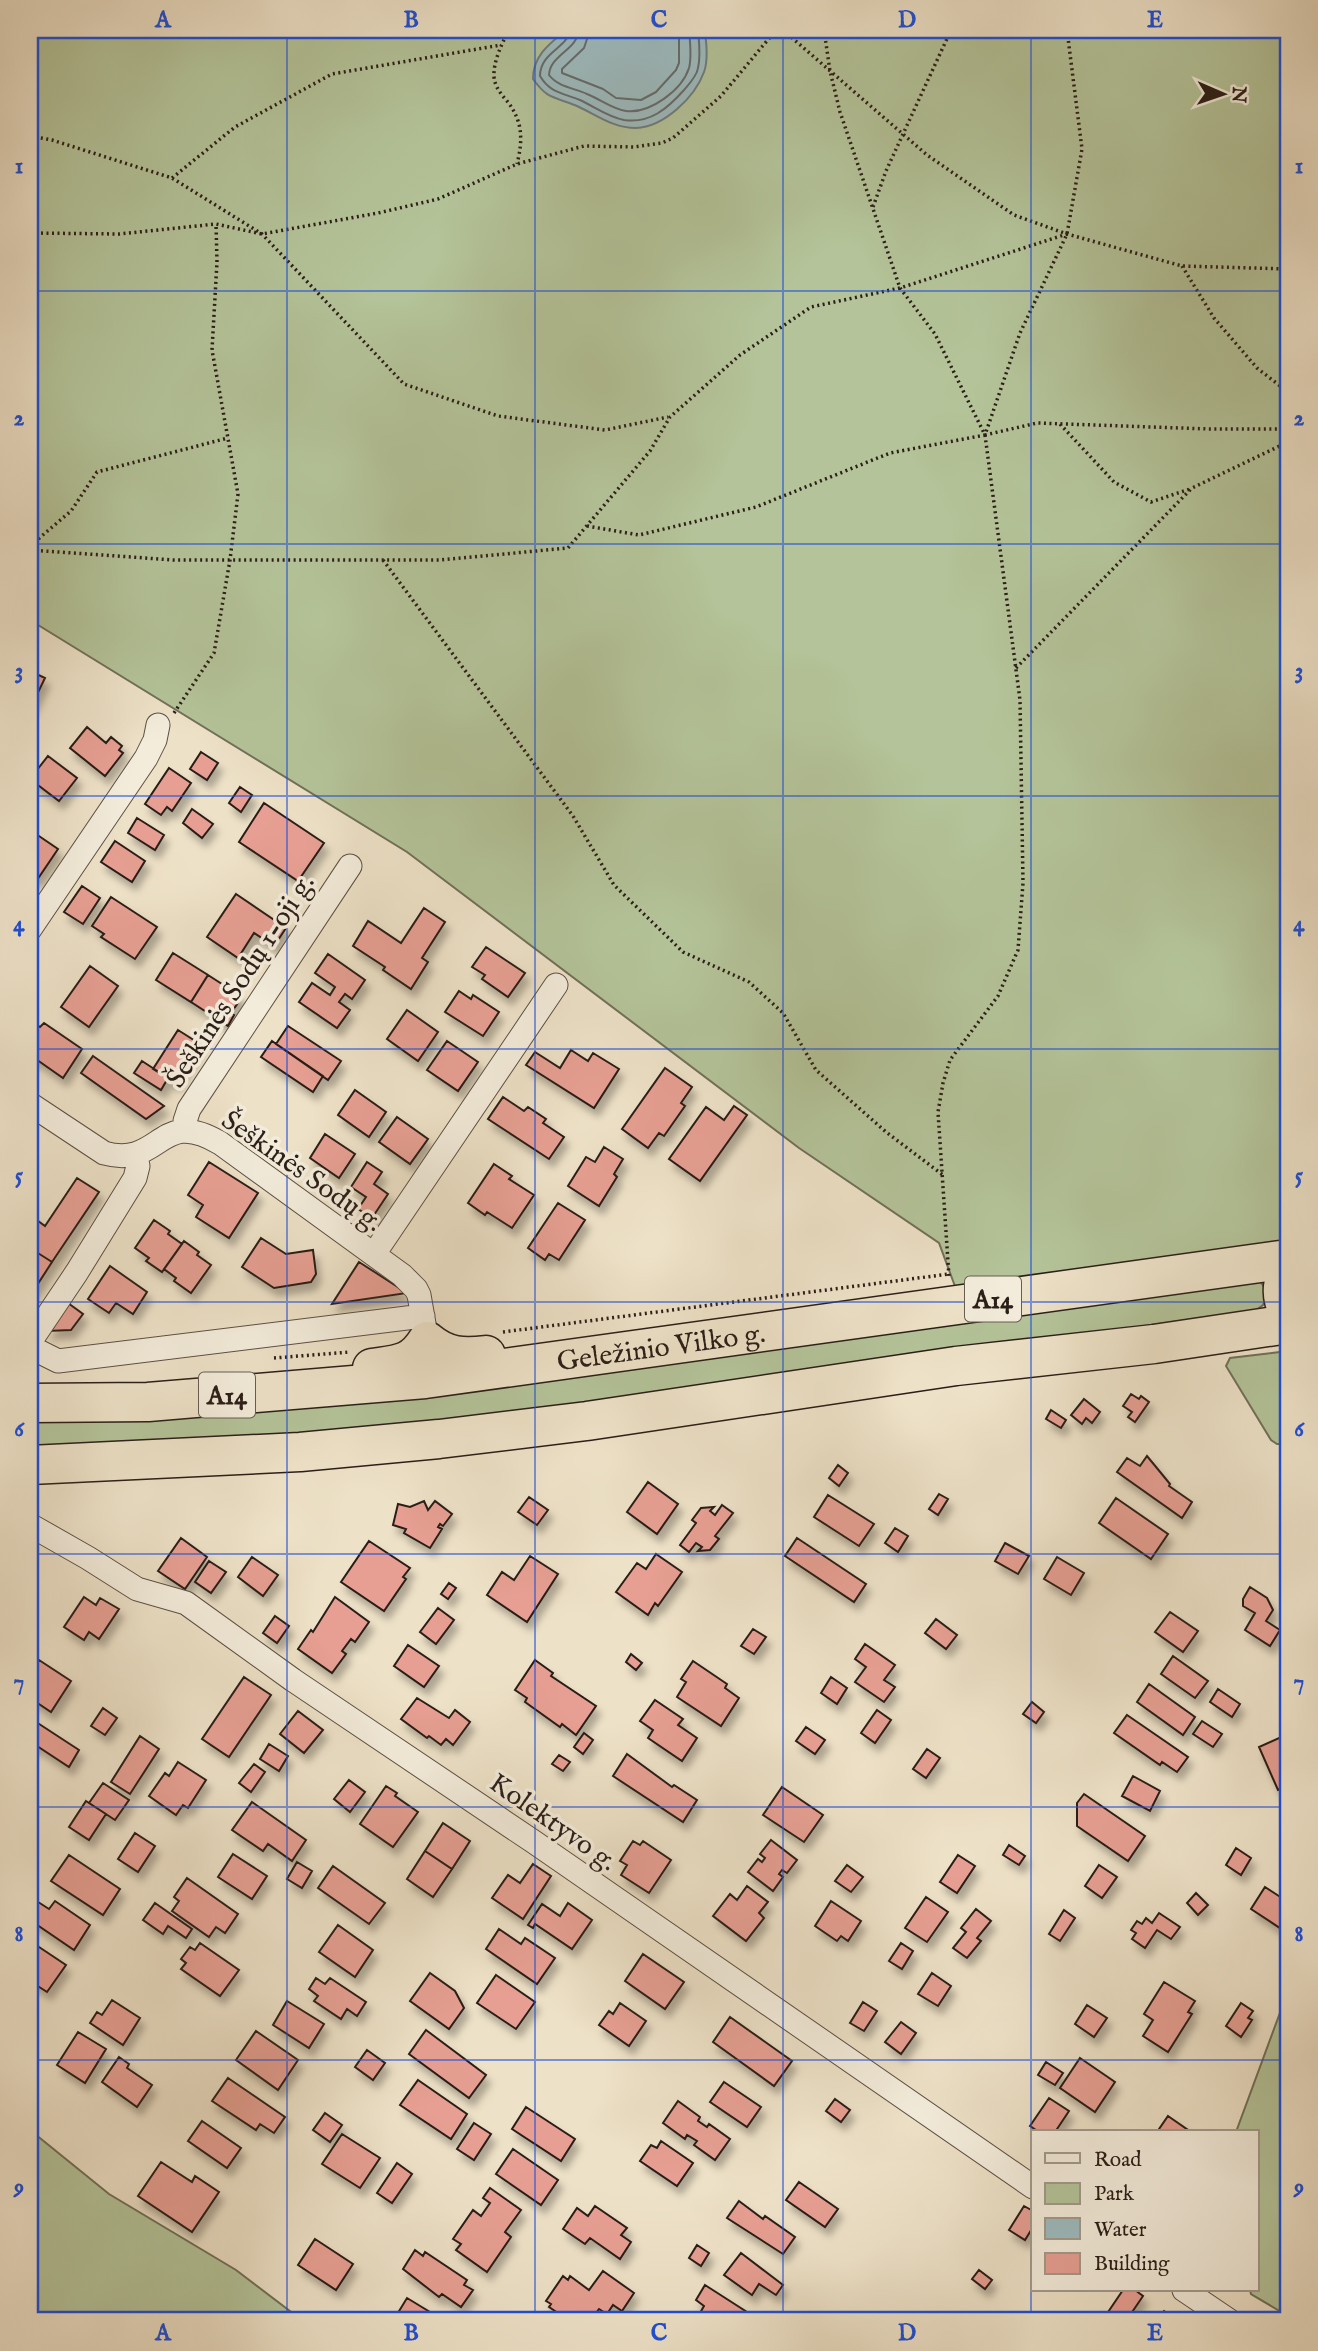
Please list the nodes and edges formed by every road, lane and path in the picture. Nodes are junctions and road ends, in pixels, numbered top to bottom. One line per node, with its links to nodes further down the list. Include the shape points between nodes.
1 (509, 30): 7 (path)
2 (776, 30): 11 (path, via 720,96 673,138 634,147 584,146)
3 (783, 30): 8 (path)
4 (824, 30): 8 (path)
5 (951, 30): 9 (path)
6 (1067, 30): 17 (path, via 1082,149)
7 (501, 45): 11 (path, via 493,75 521,128); 12 (path, via 332,74 235,127)
8 (830, 71): 9 (path); 13 (path)
9 (904, 134): 13 (path); 17 (path, via 1014,215)
10 (30, 136): 12 (path)
11 (517, 164): 16 (path, via 438,199)
12 (172, 178): 16 (path)
13 (873, 207): 20 (path)
14 (216, 224): 15 (path, via 119,234); 16 (path); 26 (path, via 212,350)
15 (30, 233)
16 (262, 234): 22 (path, via 404,384 498,416 605,430)
17 (1067, 234): 18 (path); 20 (path); 25 (path, via 1020,333)
18 (1182, 266): 19 (path); 21 (path, via 1214,318 1257,368)
19 (1288, 269)
20 (900, 288): 22 (path, via 811,307 740,355); 25 (path, via 935,334)
21 (1288, 392)
22 (670, 417): 29 (path, via 650,451)
23 (1060, 424): 24 (path); 25 (path, via 1037,423); 28 (path, via 1114,482 1151,502)
24 (1288, 429)
25 (985, 435): 29 (path, via 890,453 756,507 639,535); 33 (path)
26 (228, 438): 30 (path, via 97,472 71,511); 31 (path, via 238,494)
27 (1288, 442): 28 (path)
28 (1192, 488): 33 (path)
29 (587, 526): 32 (path, via 568,548 440,560)
30 (30, 548): 31 (path)
31 (230, 560): 32 (path); 34 (path, via 214,653 177,710)
32 (383, 560): 41 (path, via 573,816 614,885 683,953 749,982 783,1013 817,1070)
33 (1016, 668): 41 (path, via 1023,883 1018,950 998,996 950,1060 938,1112)
34 (158, 725): 36 (street, via 146,758)
35 (350, 866): 39 (street, Šeškinės Sodų 1-oji g., via 189,1109)
36 (30, 929)
37 (556, 985): 42 (street)
38 (30, 1104): 40 (street, via 104,1153)
39 (185, 1130): 40 (street, Šeškinės Sodų g.); 42 (street, Šeškinės Sodų g., via 220,1143)
40 (136, 1156): 49 (street, via 135,1178)
41 (943, 1175): 45 (path)
42 (373, 1254): 48 (street, Šeškinės Sodų g., via 416,1289)
43 (1288, 1259): 50 (highway, Geležinio Vilko g. / A14)
44 (1288, 1272): 46 (highway, via 1282,1296)
45 (949, 1274)
46 (1288, 1310)
47 (1288, 1324): 53 (highway, A14, via 439,1439 300,1452)
48 (425, 1329): 49 (street, via 58,1361); 50 (highway, via 438,1350 460,1356 536,1349); 51 (highway, via 419,1354 406,1363 325,1373)
49 (30, 1345)
50 (590, 1356): 51 (highway, Geležinio Vilko g. / A14, via 425,1379)
51 (275, 1391): 52 (highway, Geležinio Vilko g. / A14, via 148,1402)
52 (30, 1403)
53 (30, 1465)
54 (30, 1525): 55 (street, Kolektyvo g., via 137,1589 186,1603)
55 (1031, 2186)
56 (1187, 2292): 57 (street)
57 (1230, 2321)

